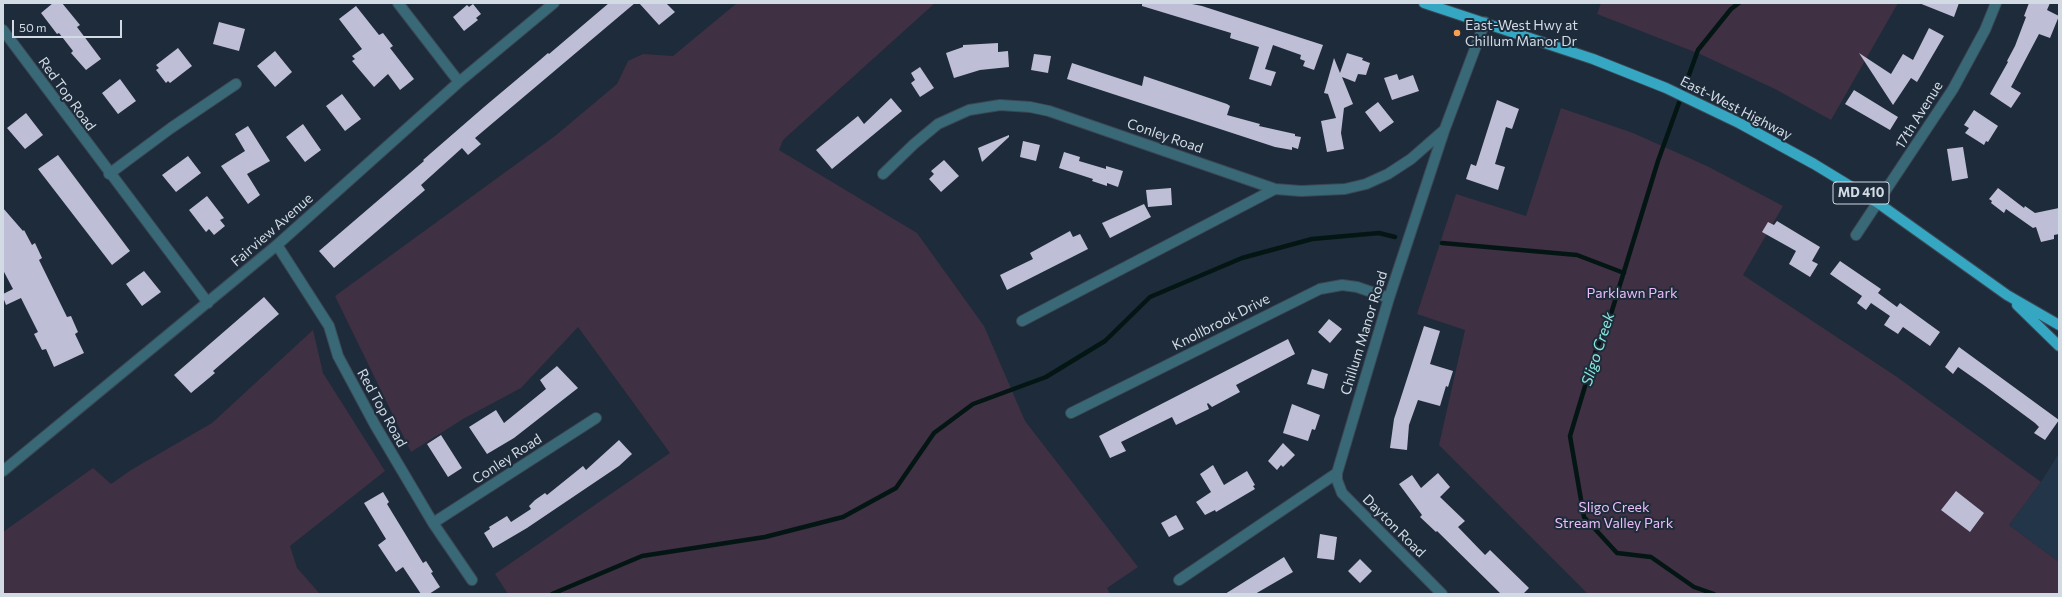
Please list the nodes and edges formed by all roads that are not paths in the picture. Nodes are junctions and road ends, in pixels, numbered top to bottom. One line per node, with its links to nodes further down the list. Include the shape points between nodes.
1 (398, 3): 7 (street)
2 (554, 3): 7 (street, Fairview Avenue)
3 (1424, 3): 5 (main road, East-West Highway / MD 410)
4 (1996, 3): 13 (street, 17th Avenue, via 1982,37 1952,89)
5 (1485, 22): 9 (street, Chillum Manor Road); 13 (main road, East-West Highway / MD 410, via 1593,59 1666,88 1814,164)
6 (3, 30): 10 (street, Red Top Road)
7 (459, 82): 15 (street, Fairview Avenue)
8 (236, 84): 10 (street)
9 (1444, 131): 12 (street, Conley Road, via 1388,174 1366,184 1323,192); 17 (street, Chillum Manor Road)
10 (110, 174): 18 (street, Red Top Road)
11 (883, 174): 12 (street, Conley Road, via 914,144 944,121 984,106 1016,105 1049,111)
12 (1275, 189): 19 (street)
13 (1878, 203): 14 (street, 17th Avenue); 16 (main road, East-West Highway / MD 410)
14 (1856, 236)
15 (277, 245): 18 (street, Fairview Avenue); 26 (street, Red Top Road, via 329,326 342,363)
16 (2007, 296): 20 (main road, East-West Highway / MD 410); 21 (main road, East-West Highway / MD 410)
17 (1389, 298): 22 (street, Knollbrook Drive, via 1357,287 1342,285 1320,289); 25 (street, Chillum Manor Road)
18 (208, 303): 24 (street, Fairview Avenue)
19 (1022, 321)
20 (2059, 325)
21 (2059, 346)
22 (1071, 413)
23 (596, 418): 26 (street, Conley Road)
24 (3, 471)
25 (1337, 473): 28 (street); 29 (street, Dayton Road, via 1339,487 1345,497)
26 (433, 524): 27 (street, Red Top Road)
27 (472, 580)
28 (1179, 580)
29 (1442, 594)

